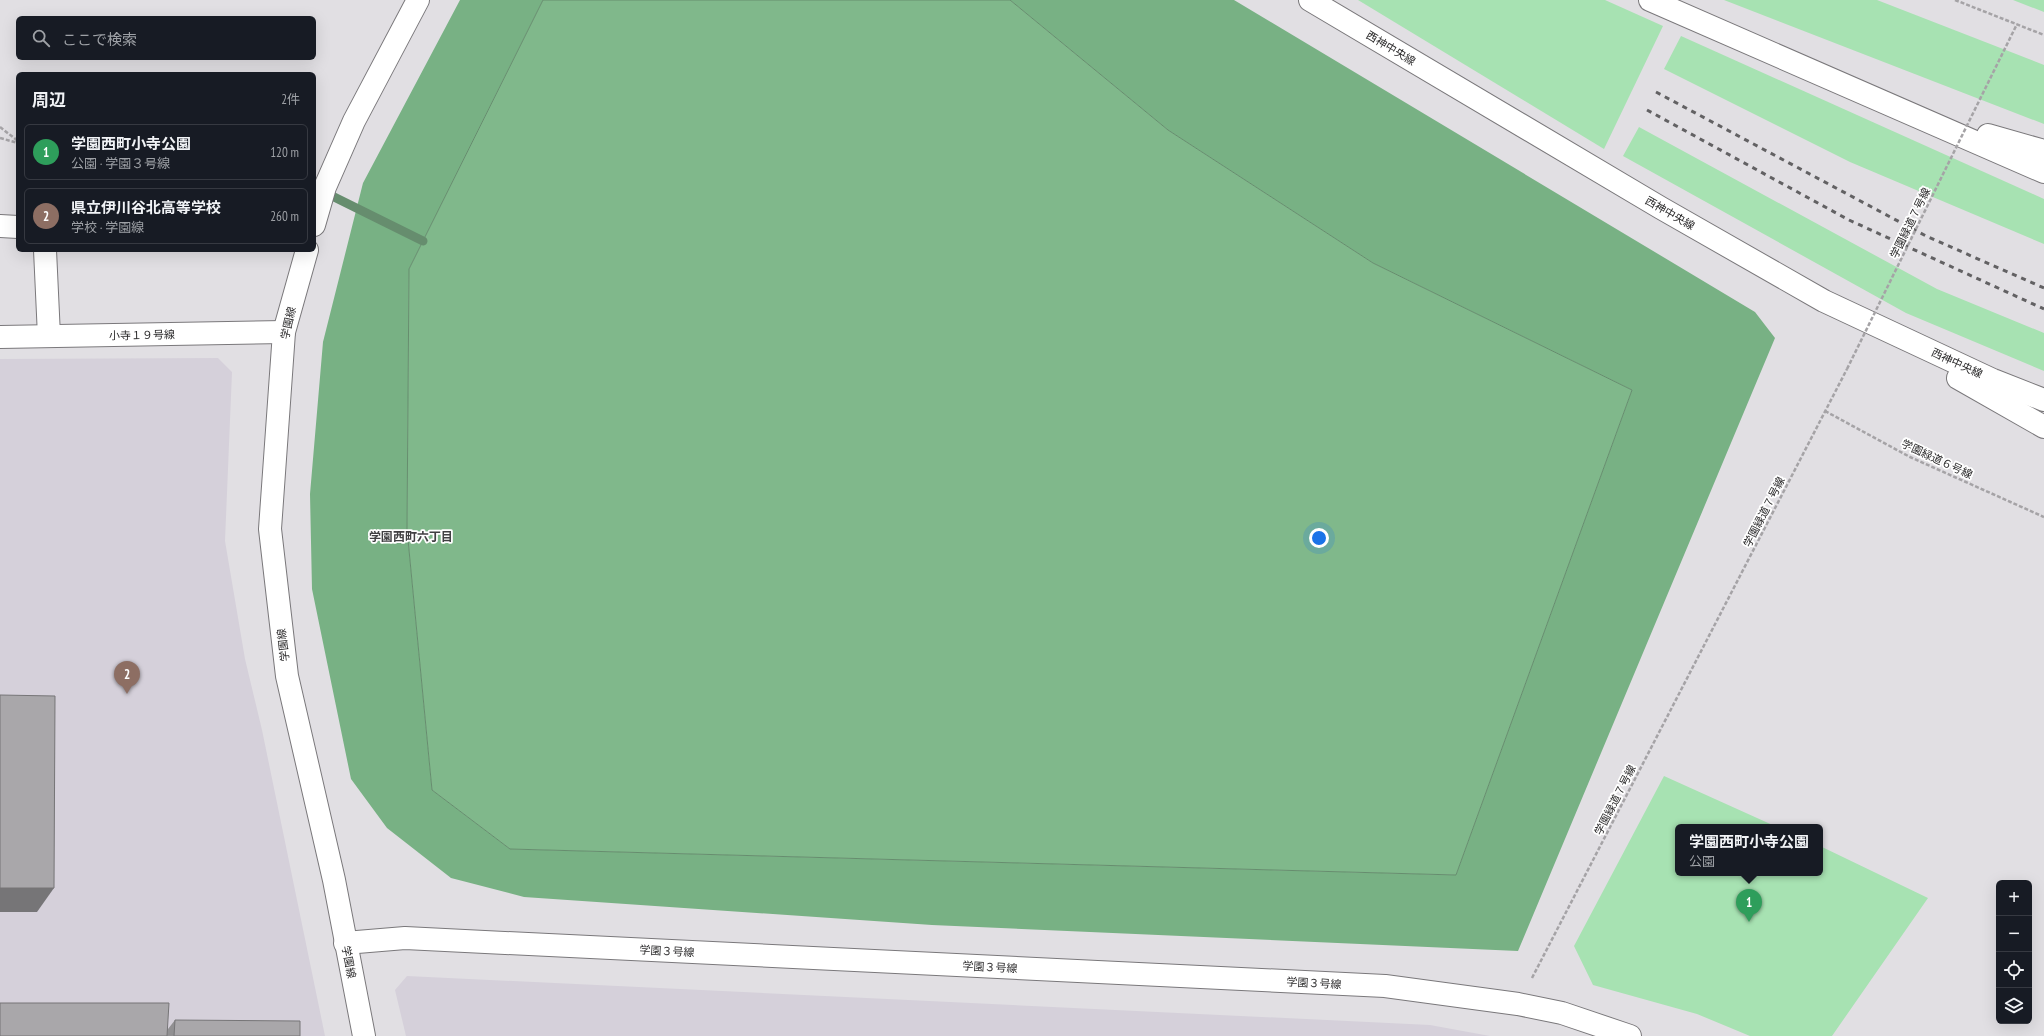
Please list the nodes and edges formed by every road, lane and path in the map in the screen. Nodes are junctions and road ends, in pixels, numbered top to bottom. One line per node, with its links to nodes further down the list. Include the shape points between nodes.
1 (418, 0): 14 (street, via 354,121 325,187)
2 (1310, 0): 19 (street, 西神中央線, via 1660,208)
3 (1650, 0): 7 (street)
4 (1955, 0): 5 (path)
5 (2017, 24): 6 (path); 24 (path, 学園緑道７号線, bridge)
6 (2044, 35)
7 (1901, 109): 12 (street); 13 (street)
8 (0, 127): 10 (path)
9 (0, 138): 11 (path)
10 (16, 140)
11 (16, 142)
12 (2044, 151)
13 (2044, 172)
14 (316, 218)
15 (0, 226): 16 (street)
16 (16, 227)
17 (45, 252): 21 (street)
18 (306, 252): 20 (street, 学園線)
19 (1824, 301): 23 (street, 西神中央線, via 1993,380); 25 (street)
20 (284, 332): 21 (street, 小寺１９号線); 27 (street, 学園線, via 270,529 287,676 334,880)
21 (49, 336): 22 (street, 小寺１９号線)
22 (0, 337)
23 (2044, 400)
24 (1825, 411): 26 (path, 学園緑道６号線, via 1910,457); 28 (path, 学園緑道７号線)
25 (2044, 427)
26 (2044, 517)
27 (345, 943): 28 (street, 学園３号線, via 405,938 1385,986); 29 (street, 学園線)
28 (1518, 1004): 30 (street, 学園３号線, via 1562,1013)
29 (364, 1036)
30 (1630, 1036)

